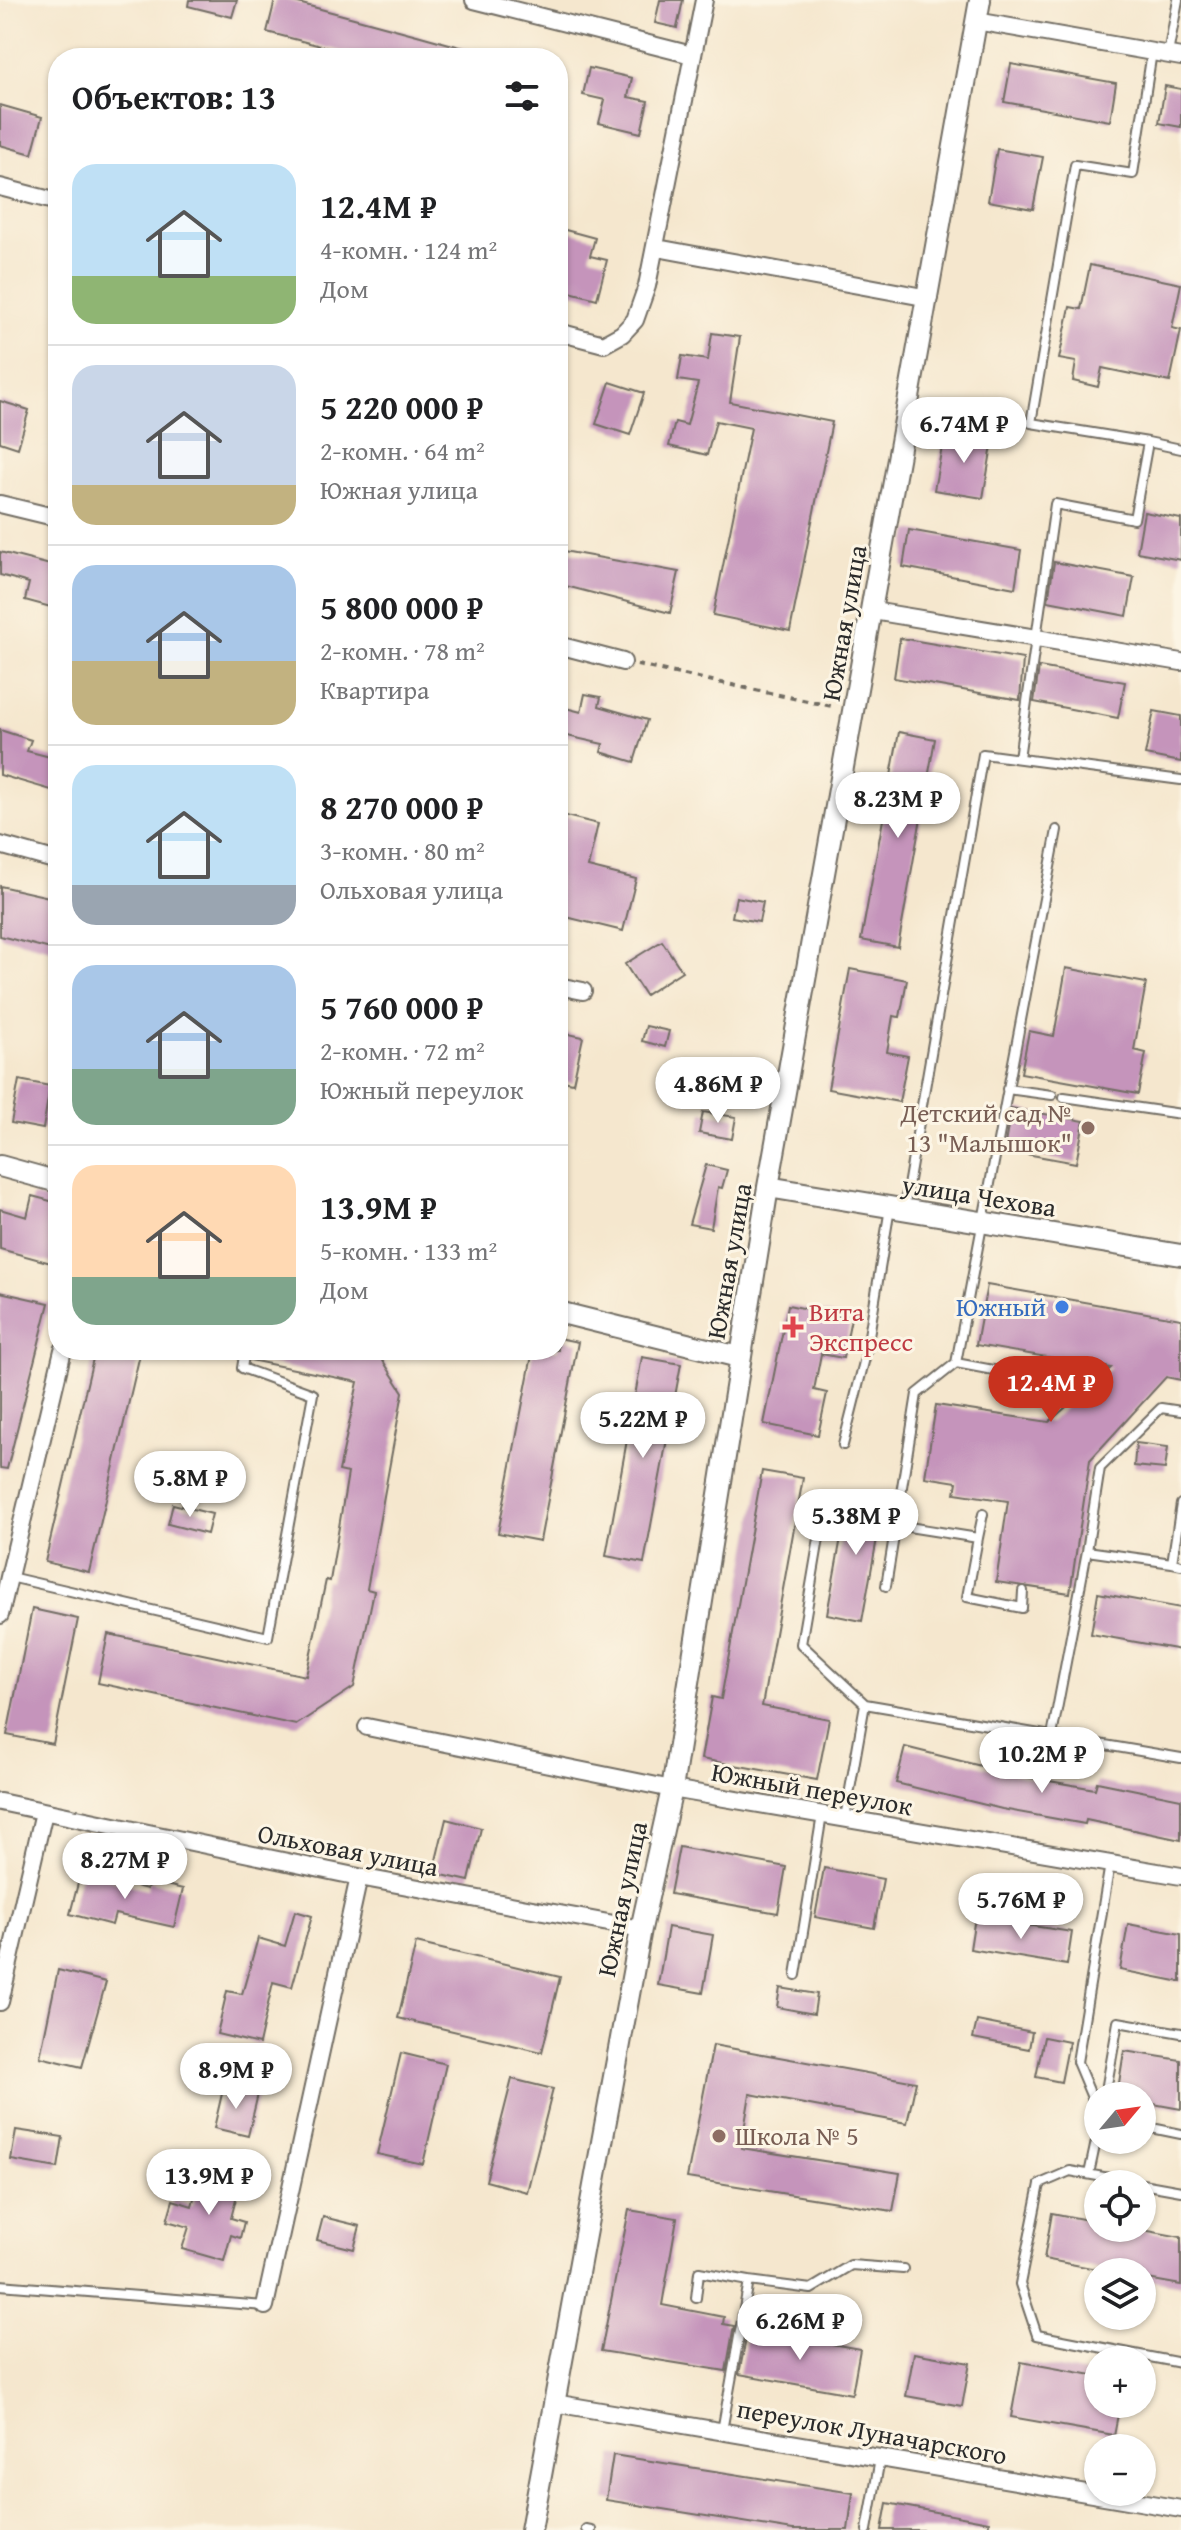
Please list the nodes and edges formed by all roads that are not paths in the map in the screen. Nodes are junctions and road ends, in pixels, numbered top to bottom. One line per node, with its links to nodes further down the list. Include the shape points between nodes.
1 (474, 0): 6 (street)
2 (704, 0): 6 (street)
3 (980, 0): 5 (street, Южная улица)
4 (1178, 0): 7 (lane)
5 (976, 21): 7 (street); 11 (street, Южная улица)
6 (692, 55): 10 (street)
7 (1167, 55): 13 (lane, via 1133,174 1075,165 1031,423)
8 (0, 187): 9 (street)
9 (48, 199)
10 (657, 248): 11 (street); 12 (street, via 635,320 622,334 604,344)
11 (929, 298): 17 (street, Южная улица)
12 (568, 335)
13 (1148, 442): 14 (lane); 18 (lane, via 1134,519 1055,504)
14 (1181, 449)
15 (0, 504): 16 (street)
16 (48, 516)
17 (873, 611): 18 (street); 35 (street, Южная улица)
18 (1034, 638): 21 (street); 22 (lane)
19 (568, 648): 20 (street)
20 (623, 662)
21 (1181, 662)
22 (1019, 758): 23 (lane); 36 (lane, via 983,754)
23 (1181, 780)
24 (1057, 830): 29 (lane)
25 (0, 845): 26 (street)
26 (48, 858)
27 (568, 988): 28 (street)
28 (583, 991)
29 (1007, 1089): 30 (lane); 37 (lane)
30 (1052, 1095)
31 (1064, 1097): 32 (lane)
32 (1181, 1114)
33 (0, 1166): 34 (street)
34 (48, 1179)
35 (768, 1187): 36 (street, улица Чехова); 40 (street, Южная улица)
36 (897, 1209): 37 (street, улица Чехова); 46 (lane)
37 (980, 1222): 38 (street, улица Чехова); 43 (lane)
38 (1181, 1255)
39 (568, 1314): 40 (street)
40 (739, 1357): 62 (street, Южная улица)
41 (61, 1360): 54 (street)
42 (243, 1360): 54 (lane, via 242,1368 313,1394 268,1637)
43 (956, 1363): 44 (lane); 50 (lane, via 917,1394)
44 (1057, 1382)
45 (1181, 1411): 52 (lane, via 1161,1408 1100,1468)
46 (843, 1445)
47 (1181, 1504): 53 (lane)
48 (824, 1509): 58 (lane, via 801,1644)
49 (983, 1514): 51 (lane)
50 (896, 1525): 51 (lane); 55 (lane)
51 (978, 1538): 56 (lane, via 967,1597 1022,1608)
52 (1087, 1551): 53 (lane); 60 (lane)
53 (1177, 1564)
54 (9, 1576): 57 (street)
55 (886, 1586)
56 (1023, 1591)
57 (0, 1615)
58 (865, 1704): 60 (lane); 66 (lane)
59 (367, 1727): 62 (street, Южный переулок)
60 (1052, 1736): 61 (lane)
61 (1181, 1758)
62 (672, 1789): 65 (street, Южный переулок); 70 (street, Южная улица)
63 (0, 1802): 64 (street, Ольховая улица)
64 (44, 1812): 69 (street, Ольховая улица); 72 (street)
65 (822, 1815): 66 (street, Южный переулок); 71 (lane)
66 (845, 1819): 67 (street, Южный переулок)
67 (1110, 1864): 68 (street, Южный переулок); 74 (lane, via 1077,2062)
68 (1181, 1876)
69 (359, 1877): 70 (street, Ольховая улица); 85 (street)
70 (641, 1929): 87 (street, Южная улица)
71 (796, 1975)
72 (0, 2002)
73 (1181, 2033): 75 (lane, via 1118,2022)
74 (1085, 2082)
75 (1107, 2082)
76 (1156, 2129): 77 (lane)
77 (1181, 2134)
78 (1084, 2173): 86 (lane, via 1070,2171 1040,2184 1020,2284 1037,2335)
79 (1156, 2186): 80 (lane)
80 (1181, 2191)
81 (903, 2269): 82 (lane, via 851,2265 811,2289)
82 (749, 2281): 84 (lane, via 699,2272); 88 (lane)
83 (0, 2285): 85 (lane)
84 (696, 2298)
85 (265, 2306)
86 (1181, 2363)
87 (554, 2403): 88 (street, переулок Луначарского); 91 (street, Южная улица)
88 (722, 2431): 89 (street, переулок Луначарского)
89 (880, 2458): 90 (street, переулок Луначарского); 92 (lane)
90 (1181, 2509)
91 (531, 2530)
92 (867, 2530)

